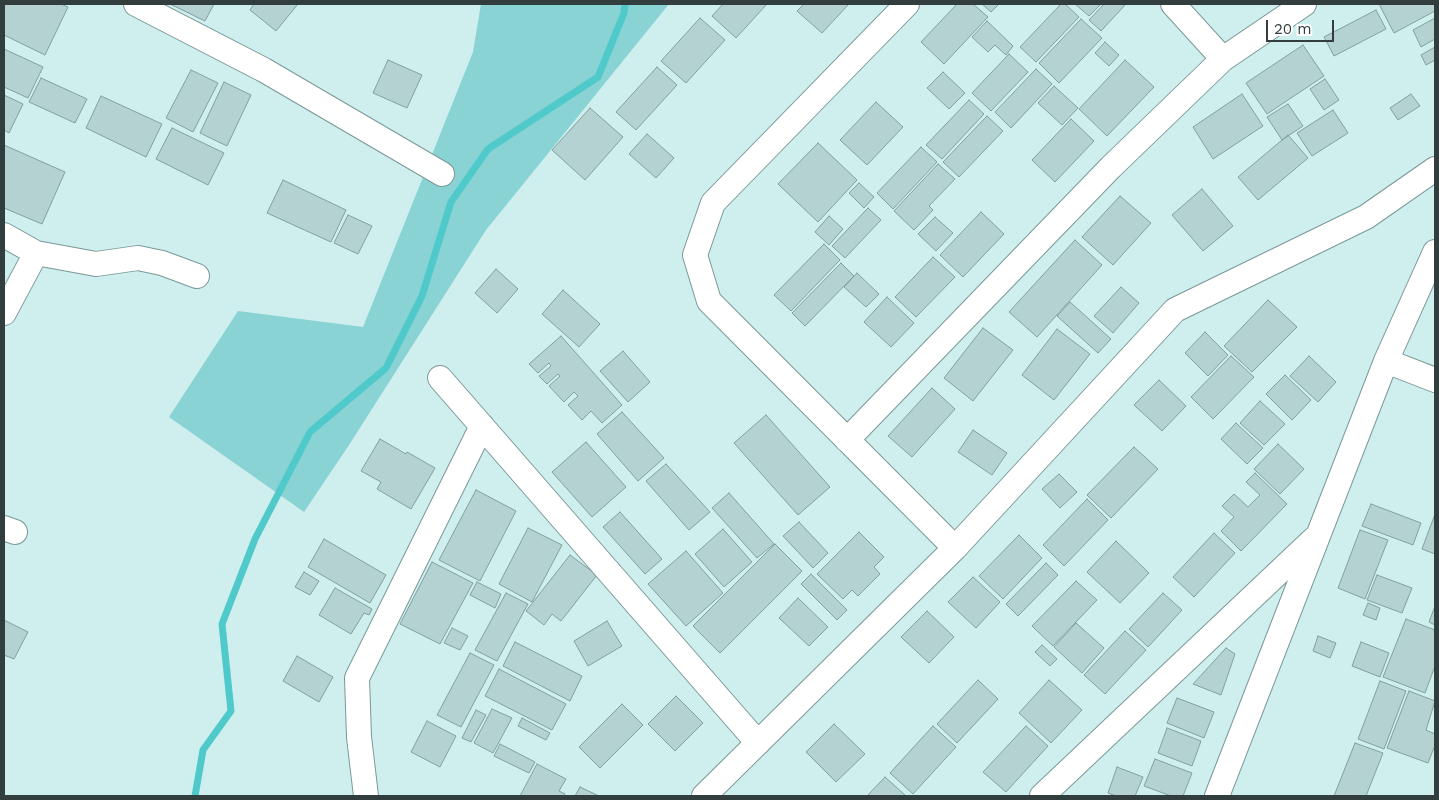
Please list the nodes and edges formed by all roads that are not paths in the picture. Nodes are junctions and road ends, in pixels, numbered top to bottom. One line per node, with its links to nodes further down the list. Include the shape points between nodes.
1 (136, 4): 7 (street, via 264,70)
2 (908, 4): 17 (street, via 713,203 695,255 709,302)
3 (1173, 4): 5 (street)
4 (1304, 4): 5 (street)
5 (1224, 59): 17 (street, via 1111,167)
6 (1435, 169): 19 (street, via 1366,217 1175,310)
7 (442, 174)
8 (4, 236): 10 (street)
9 (1435, 252): 13 (street)
10 (36, 253): 11 (street, via 96,264 138,258); 12 (street)
11 (197, 276)
12 (4, 313)
13 (1386, 361): 15 (street); 18 (street)
14 (440, 378): 16 (street)
15 (1435, 380)
16 (482, 426): 20 (street); 21 (street, via 357,678)
17 (847, 440): 19 (street)
18 (1318, 535): 23 (street); 24 (street)
19 (955, 548): 20 (street)
20 (758, 743): 22 (street)
21 (366, 796)
22 (704, 796)
23 (1042, 796)
24 (1217, 796)

